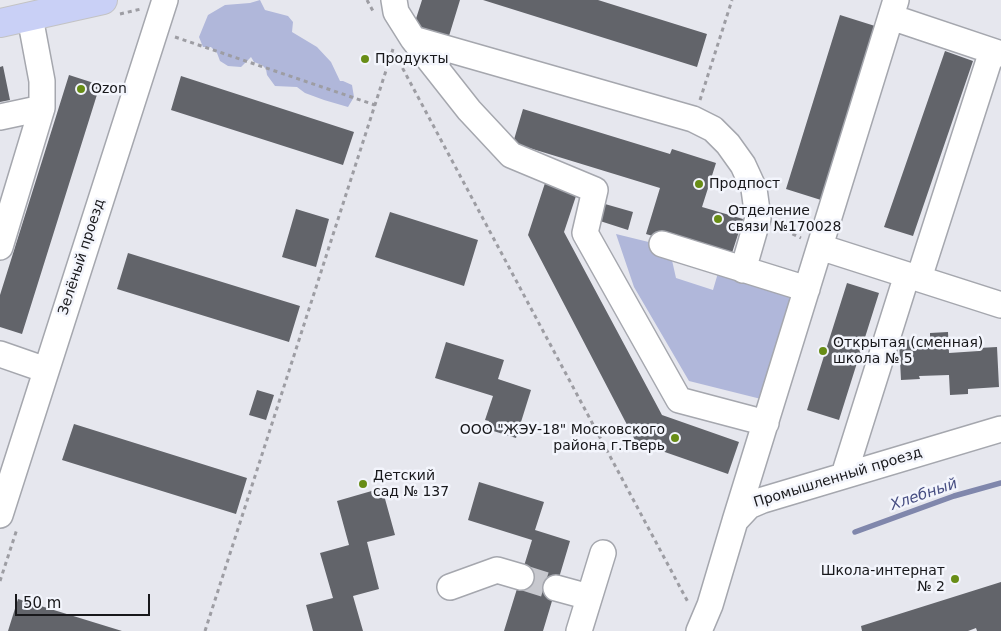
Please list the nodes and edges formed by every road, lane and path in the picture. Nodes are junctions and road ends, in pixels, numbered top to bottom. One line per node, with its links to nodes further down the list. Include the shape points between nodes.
1 (367, 0): 5 (path)
2 (732, 0): 15 (path)
3 (164, 2): 4 (path); 9 (street, Зелёный проезд)
4 (110, 7): 7 (main road)
5 (385, 8): 10 (street, via 396,12)
6 (894, 8): 11 (street); 19 (street)
7 (30, 17): 8 (main road); 13 (street, via 42,81)
8 (0, 23)
9 (155, 30): 12 (path); 25 (street, Зелёный проезд)
10 (398, 43): 12 (path); 15 (street); 26 (street, via 511,155 595,190 585,233 680,400); 38 (path)
11 (997, 52): 21 (street)
12 (375, 105): 39 (path)
13 (42, 108): 14 (street); 18 (street)
14 (0, 117)
15 (694, 119): 16 (street, via 713,129 743,165 754,189)
16 (758, 218): 19 (path); 20 (street)
17 (662, 244): 20 (street)
18 (0, 247)
19 (820, 247): 21 (street); 22 (street)
20 (743, 270): 22 (street)
21 (913, 277): 23 (street); 28 (street)
22 (807, 289): 26 (street)
23 (1001, 305)
24 (0, 354): 25 (street)
25 (46, 370): 29 (street, Зелёный проезд)
26 (766, 423): 30 (street)
27 (1001, 429): 28 (street, Промышленный проезд)
28 (844, 475): 30 (street, Промышленный проезд, via 754,503)
29 (0, 515)
30 (736, 521): 38 (street, Промышленный проезд)
31 (10, 551): 34 (path)
32 (603, 553): 37 (street)
33 (521, 577): 35 (street, via 497,570)
34 (0, 581)
35 (450, 587)
36 (556, 588): 37 (street)
37 (589, 597): 40 (street)
38 (700, 629)
39 (205, 631)
40 (579, 631)

